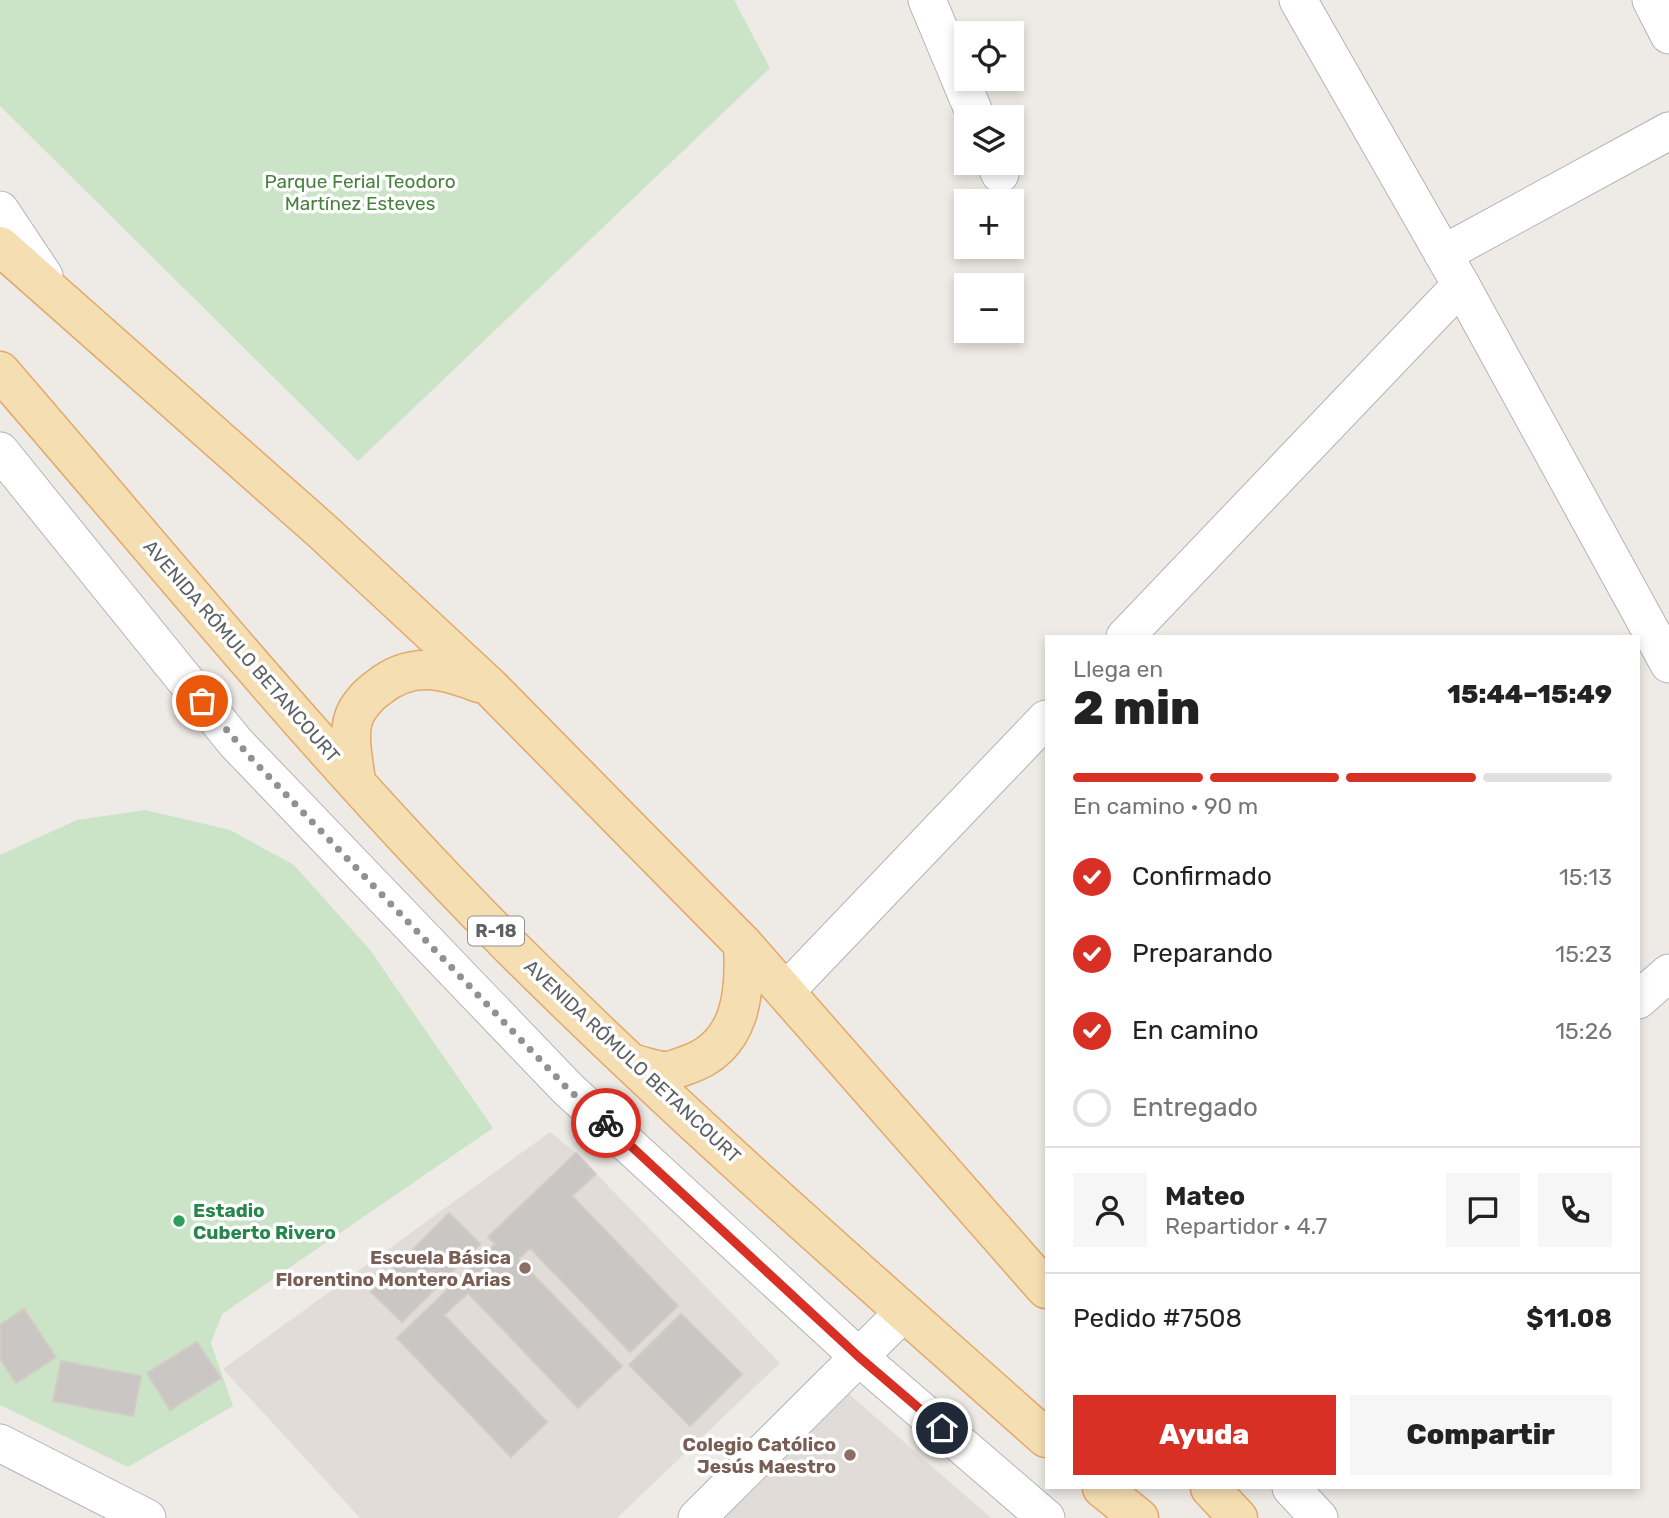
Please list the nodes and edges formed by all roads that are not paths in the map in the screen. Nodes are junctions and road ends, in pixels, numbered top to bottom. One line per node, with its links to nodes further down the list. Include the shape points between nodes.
1 (927, 0): 5 (street)
2 (1298, 0): 9 (street)
3 (1651, 0): 4 (street)
4 (1669, 35)
5 (971, 105)
6 (1669, 131): 9 (street)
7 (0, 210): 11 (street)
8 (0, 246): 11 (main road)
9 (1443, 254): 10 (street)
10 (1461, 285): 14 (street); 15 (street)
11 (60, 300): 16 (main road, via 322,531)
12 (1, 373): 18 (main road, AVENIDA RÓMULO BETANCOURT / R-18)
13 (0, 452): 26 (street, via 243,750 568,1089)
14 (1127, 635)
15 (1669, 664)
16 (491, 688): 18 (main road, via 451,672 423,668 403,671 381,685 354,716); 19 (main road)
17 (1045, 720): 21 (street)
18 (356, 782): 23 (main road, AVENIDA RÓMULO BETANCOURT / R-18, via 509,944)
19 (743, 944): 21 (main road); 23 (main road, via 746,981 741,1010 723,1044 697,1061 666,1071)
20 (1669, 973): 22 (street)
21 (785, 992): 24 (main road)
22 (1640, 998)
23 (634, 1064): 25 (main road, AVENIDA RÓMULO BETANCOURT / R-18)
24 (1045, 1288)
25 (904, 1312): 26 (street); 27 (main road, AVENIDA RÓMULO BETANCOURT / R-18)
26 (859, 1357): 33 (street); 34 (street)
27 (1045, 1437)
28 (0, 1443): 32 (street)
29 (1103, 1489): 35 (main road)
30 (1211, 1489): 36 (main road)
31 (1292, 1489): 37 (street)
32 (147, 1518)
33 (697, 1518)
34 (1046, 1518)
35 (1139, 1518)
36 (1238, 1518)
37 (1319, 1518)

